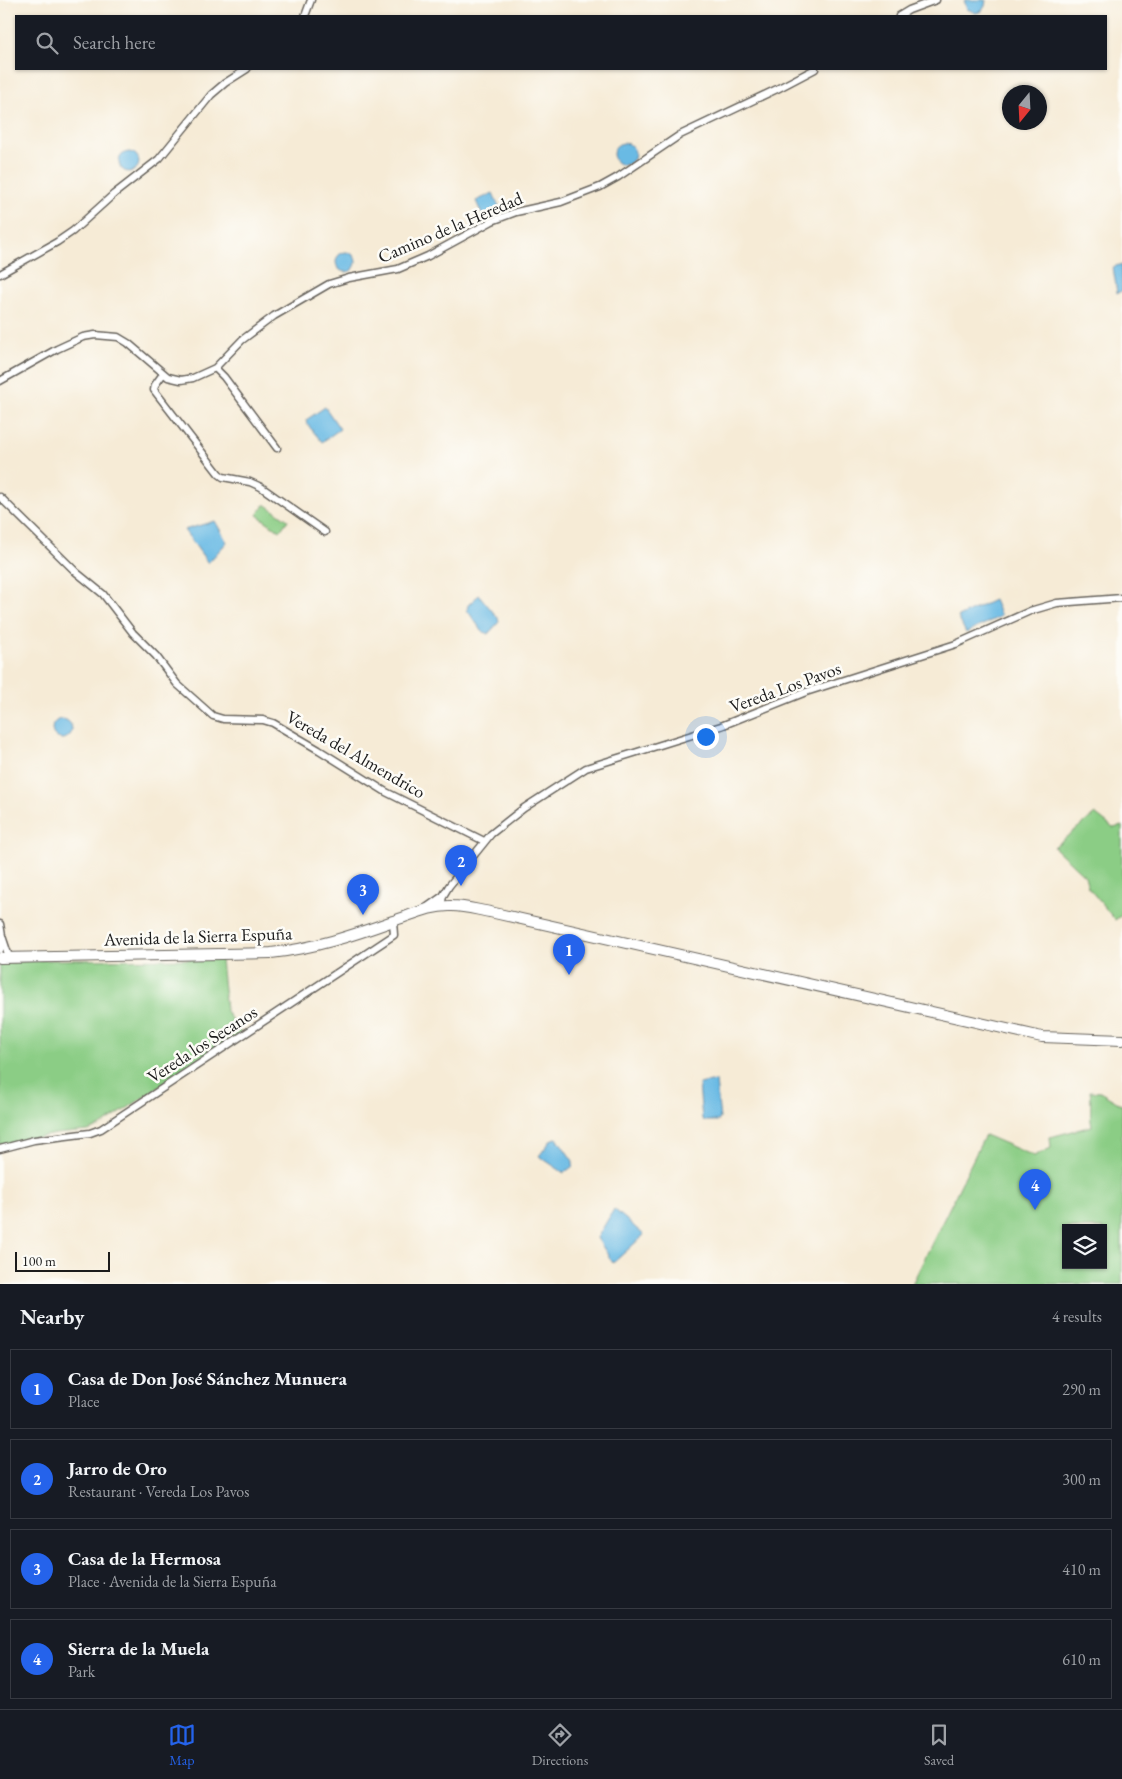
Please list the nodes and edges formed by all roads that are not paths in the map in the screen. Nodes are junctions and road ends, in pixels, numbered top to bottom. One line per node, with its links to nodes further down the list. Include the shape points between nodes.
1 (311, 0): 3 (street)
2 (936, 0): 4 (street)
3 (305, 15)
4 (901, 15)
5 (245, 70): 7 (street, via 211,95 159,159 73,231)
6 (813, 70): 8 (street, Camino de la Heredad, via 680,135 600,187 560,202 508,215 398,269 329,284 256,329)
7 (0, 274)
8 (215, 368): 9 (street, Camino de la Heredad, via 186,380 176,380); 11 (street)
9 (163, 374): 10 (street, via 141,352 123,340 95,334 58,349); 13 (street, via 154,390 219,474 261,487)
10 (0, 381)
11 (277, 448)
12 (0, 498): 15 (street, Vereda del Almendrico, via 103,594 177,684 213,716 273,723 386,792)
13 (325, 532)
14 (1122, 598): 15 (street, Vereda Los Pavos, via 1057,603 1030,610 956,644 806,692 721,726 586,768 524,808)
15 (484, 841): 16 (street, Vereda Los Pavos)
16 (443, 896): 17 (street); 18 (street)
17 (441, 906): 18 (main road, Avenida de la Sierra Espuña); 24 (main road, Avenida de la Sierra Espuña, via 490,912 1042,1037)
18 (422, 910): 19 (main road, Avenida de la Sierra Espuña)
19 (393, 921): 23 (main road, Avenida de la Sierra Espuña, via 308,947 271,953); 25 (street, Vereda los Secanos, via 394,935 101,1129)
20 (0, 924): 21 (street)
21 (2, 936): 22 (street); 23 (street)
22 (0, 950)
23 (3, 959)
24 (1122, 1040)
25 (0, 1149)

